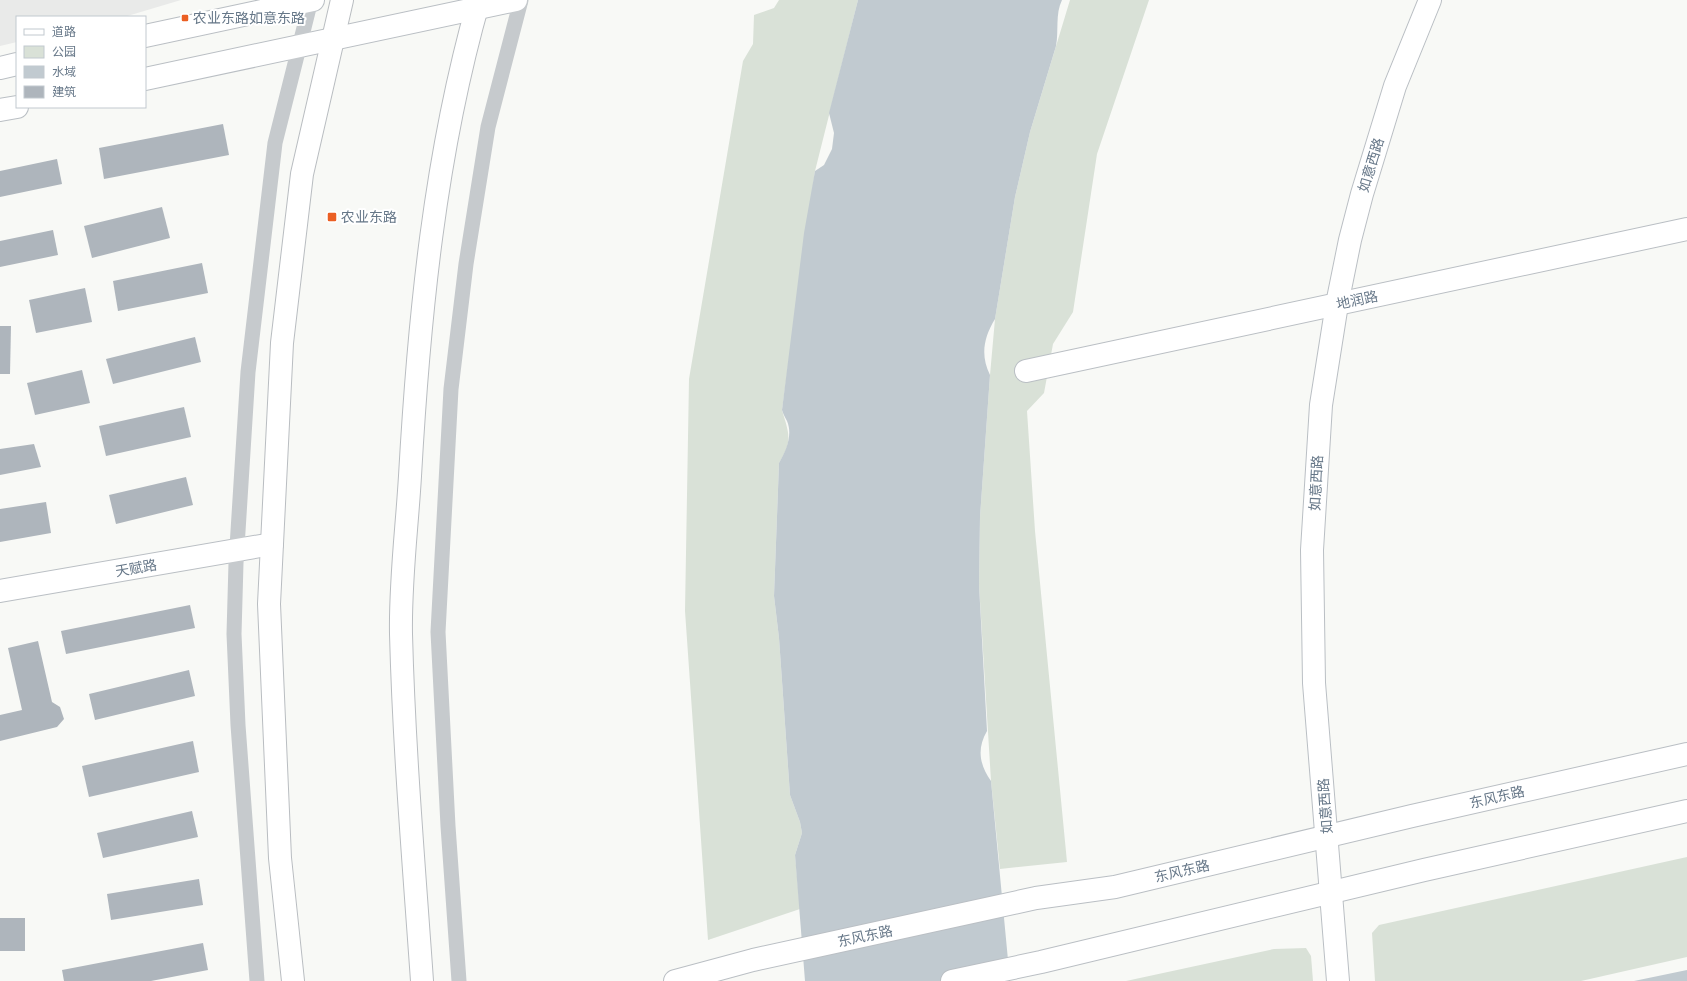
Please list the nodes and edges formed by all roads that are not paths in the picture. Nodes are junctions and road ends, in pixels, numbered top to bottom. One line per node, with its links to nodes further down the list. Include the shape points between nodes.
1 (312, 0): 8 (main road); 10 (street)
2 (342, 0): 9 (main road)
3 (516, 0): 7 (main road)
4 (521, 0): 29 (street, via 488,126 466,264 451,389 438,632)
5 (1415, 0): 17 (main road, 如意西路, via 1382,82 1349,190 1337,237)
6 (1430, 0): 17 (main road, 如意西路, via 1395,86)
7 (478, 4): 9 (main road); 28 (main road, via 451,122 427,264 414,386 403,571 401,632)
8 (146, 36)
9 (332, 39): 10 (main road); 19 (main road, via 302,174 282,343)
10 (298, 46): 13 (main road); 20 (street, via 275,143 248,372)
11 (16, 64): 12 (main road)
12 (0, 68)
13 (146, 79)
14 (16, 107): 15 (main road)
15 (0, 110)
16 (1687, 229): 17 (main road, 地润路)
17 (1330, 306): 18 (main road, 地润路); 24 (main road, 如意西路, via 1312,550)
18 (1026, 371)
19 (272, 544): 20 (main road, 天赋路); 27 (main road, via 269,604 280,858)
20 (237, 550): 21 (main road, 天赋路); 26 (street, via 234,634 237,710)
21 (0, 592)
22 (1687, 754): 24 (main road, 东风东路)
23 (1687, 810): 25 (main road)
24 (1320, 838): 25 (main road, 如意西路); 30 (main road, 东风东路, via 1115,887 1036,898 753,960)
25 (1324, 894): 31 (main road); 32 (main road, 如意西路); 33 (main road, 如意西路)
26 (257, 981)
27 (292, 981)
28 (422, 981)
29 (459, 981)
30 (675, 981)
31 (952, 981)
32 (1324, 981)
33 (1338, 981)

